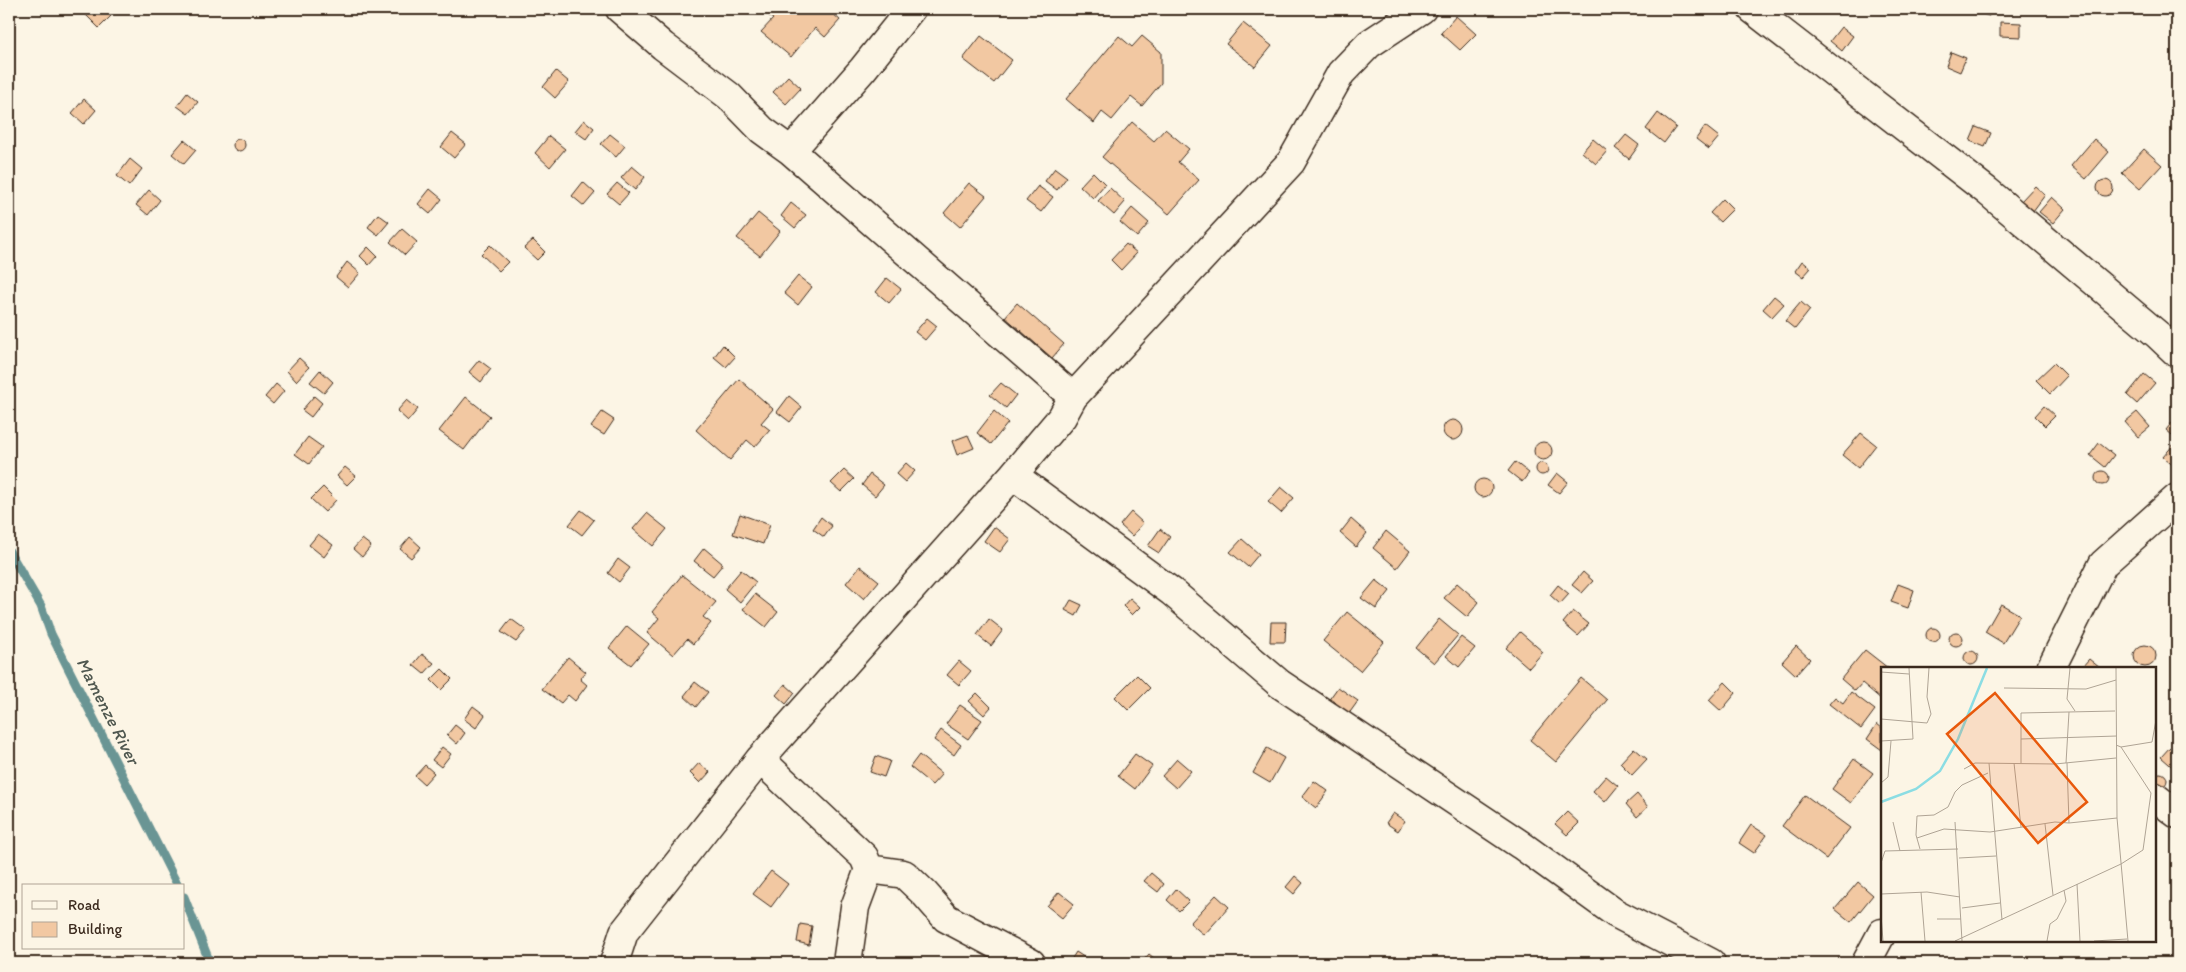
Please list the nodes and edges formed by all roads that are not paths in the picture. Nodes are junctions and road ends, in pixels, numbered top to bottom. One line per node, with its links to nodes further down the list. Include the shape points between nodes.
1 (620, 9): 5 (street, via 729,96 762,130)
2 (912, 9): 5 (street)
3 (1422, 9): 7 (street, via 1369,44 1341,73 1292,162)
4 (1752, 9): 6 (street, via 1987,191)
5 (791, 151): 7 (street)
6 (2177, 354)
7 (1073, 397): 8 (street, via 1062,417)
8 (1013, 475): 11 (street); 19 (street, via 1172,592 1280,684 1615,913)
9 (2177, 498): 10 (street, via 2103,564)
10 (2052, 667)
11 (760, 759): 14 (street, via 864,857); 16 (street, via 624,932)
12 (2156, 799): 13 (street)
13 (2177, 814)
14 (870, 869): 17 (street, via 855,907); 18 (street, via 904,874 946,918)
15 (1881, 935): 20 (street)
16 (614, 963)
17 (847, 963)
18 (1031, 963)
19 (1711, 963)
20 (1866, 963)

